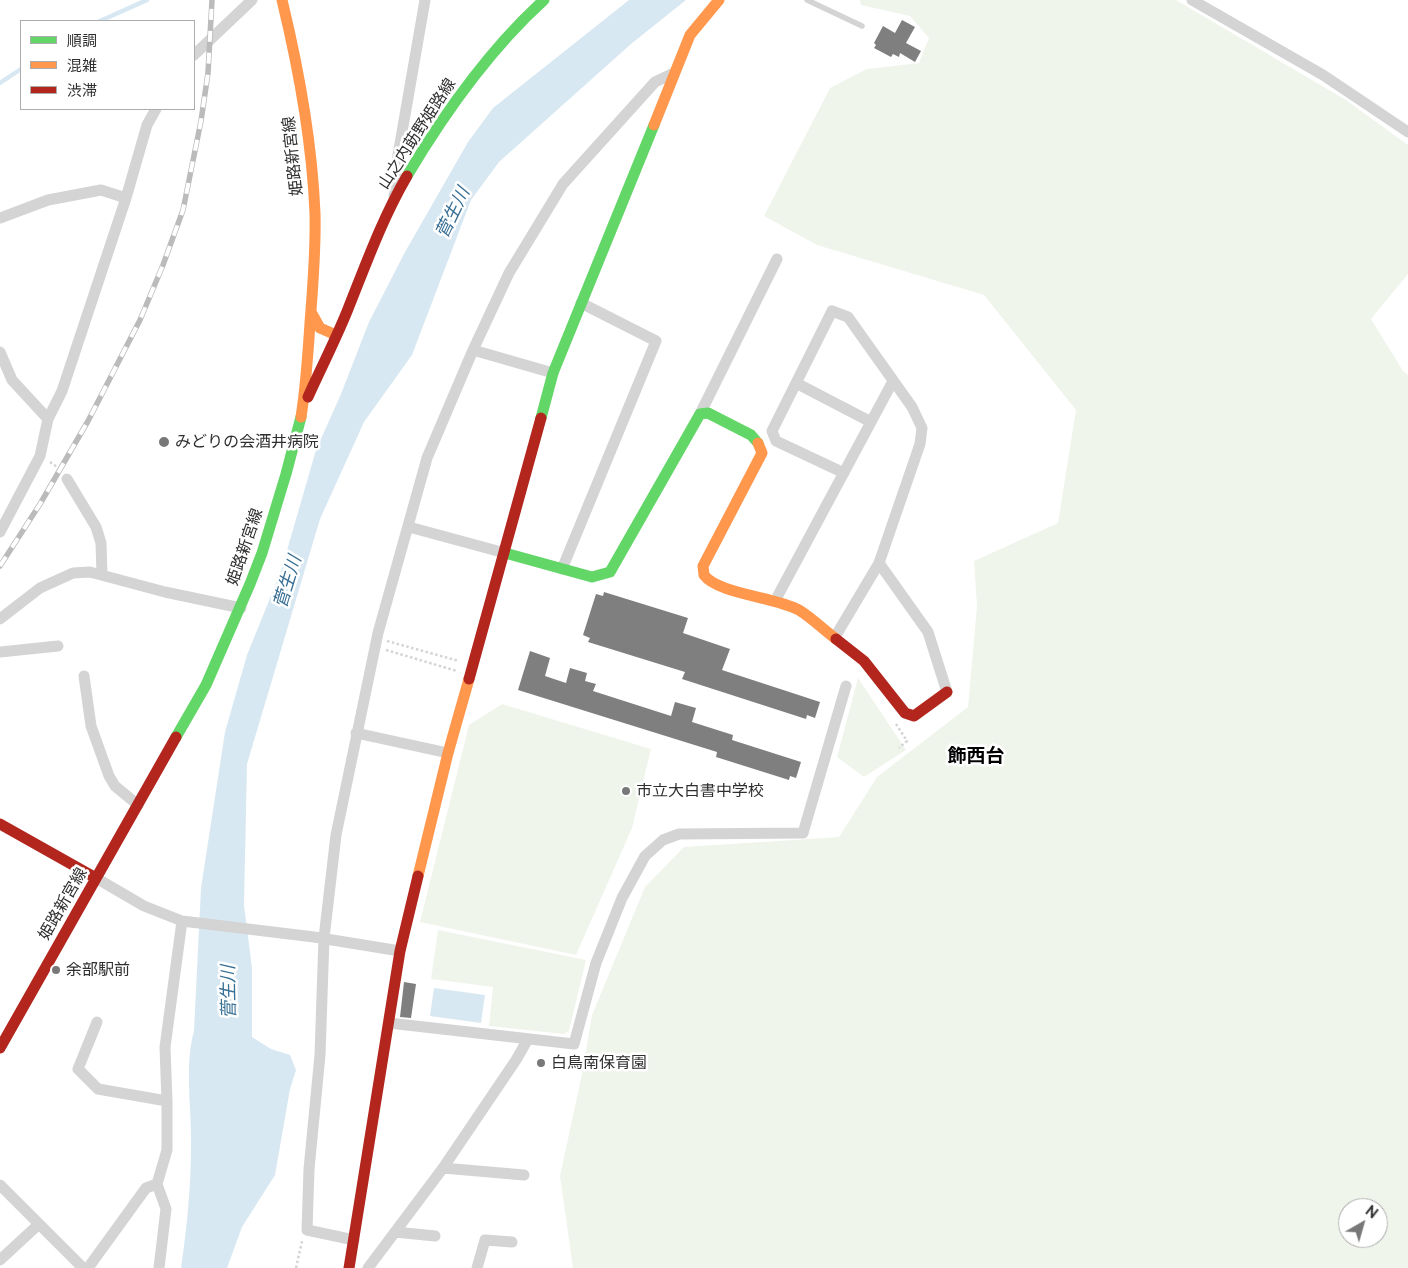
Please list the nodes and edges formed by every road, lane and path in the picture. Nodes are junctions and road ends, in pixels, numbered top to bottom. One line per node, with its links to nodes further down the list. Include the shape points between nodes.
1 (252, 0): 9 (street)
2 (282, 0): 18 (street, 姫路新宮線, via 309,138 315,213)
3 (425, 0): 14 (street, via 397,161)
4 (544, 0): 14 (street, 山之内莇野姫路線, via 484,63 423,149)
5 (719, 0): 10 (street, via 690,35)
6 (807, 0): 8 (lane)
7 (1192, 0): 12 (street, via 1322,75)
8 (862, 26)
9 (195, 55)
10 (674, 73): 17 (street); 20 (street, via 655,82 563,184 509,272)
11 (155, 110): 13 (street, via 147,125)
12 (1408, 132)
13 (126, 198): 15 (street, via 101,190 48,200); 27 (street, via 62,391)
14 (394, 198): 19 (street, 山之内莇野姫路線)
15 (0, 218)
16 (777, 259): 25 (street)
17 (581, 303): 22 (street); 36 (street, via 656,342)
18 (311, 312): 19 (street, via 320,328); 26 (street, 姫路新宮線)
19 (336, 334): 26 (street, 山之内莇野姫路線)
20 (473, 350): 22 (street); 32 (street, via 427,458)
21 (0, 352): 27 (street, via 12,380)
22 (553, 373): 34 (street)
23 (893, 381): 24 (street, via 848,318 832,311); 28 (street); 35 (street, via 912,407 922,428 920,444)
24 (796, 383): 28 (street); 30 (street, via 772,432 776,441)
25 (700, 414): 36 (street, via 610,572 592,577); 38 (street, via 708,413 751,435 762,453 703,566 703,573 716,585)
26 (301, 415): 39 (street, 姫路新宮線, via 272,522)
27 (48, 419): 29 (street)
28 (871, 422): 30 (street)
29 (40, 456): 31 (path, via 60,469); 33 (street)
30 (844, 473): 38 (street)
31 (67, 479): 37 (street, via 96,527 101,543)
32 (409, 527): 34 (street); 42 (street)
33 (0, 532)
34 (505, 552): 36 (street); 45 (street)
35 (879, 563): 41 (street); 41 (street, via 928,632 947,692 914,716 905,713 864,661)
36 (562, 569)
37 (102, 575): 39 (street); 40 (street, via 73,572 40,588)
38 (775, 602): 41 (street, via 799,610)
39 (241, 608): 50 (street, 姫路新宮線, via 206,685)
40 (0, 619)
41 (835, 637)
42 (376, 643): 45 (path); 45 (path); 48 (street)
43 (58, 646): 44 (street)
44 (0, 652)
45 (471, 670): 49 (street)
46 (84, 676): 50 (street, via 91,726 109,776 115,786)
47 (846, 686): 58 (street, via 804,833 679,834 662,840 645,856 622,898 596,963 574,1044)
48 (356, 733): 49 (street); 54 (street)
49 (448, 753): 55 (street)
50 (138, 805): 52 (street, 姫路新宮線)
51 (0, 824): 52 (street)
52 (96, 878): 53 (street, via 144,906); 59 (street, 姫路新宮線)
53 (186, 922): 54 (street); 60 (street, via 165,1047)
54 (319, 938): 55 (street); 66 (street, via 320,1055 309,1169)
55 (400, 951): 57 (street)
56 (97, 1022): 60 (street, via 78,1069 98,1089)
57 (389, 1023): 58 (street); 69 (street)
58 (528, 1039): 61 (street)
59 (0, 1048)
60 (167, 1101): 63 (street, via 167,1150)
61 (443, 1168): 62 (street); 67 (street)
62 (524, 1175)
63 (156, 1184): 73 (street, via 146,1188); 74 (street, via 166,1210)
64 (2, 1193): 65 (street)
65 (39, 1224): 71 (street); 72 (street)
66 (307, 1230): 69 (street); 75 (path, via 300,1245)
67 (395, 1232): 68 (street); 77 (street)
68 (435, 1236)
69 (354, 1240): 76 (street)
70 (512, 1242): 78 (street, via 485,1240)
71 (0, 1260)
72 (83, 1268)
73 (88, 1268)
74 (159, 1268)
75 (296, 1268)
76 (349, 1268)
77 (368, 1268)
78 (478, 1268)

